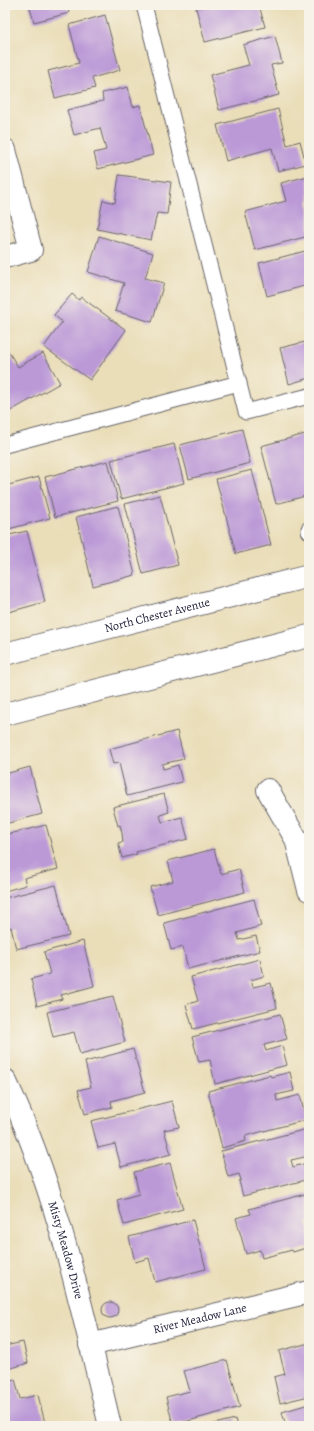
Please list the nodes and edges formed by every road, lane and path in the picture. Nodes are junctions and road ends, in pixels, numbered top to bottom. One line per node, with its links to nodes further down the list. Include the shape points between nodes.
1 (144, 5): 4 (lane)
2 (5, 150): 3 (street, via 31,250)
3 (5, 257)
4 (239, 383): 5 (lane, via 246,412); 6 (lane)
5 (309, 396)
6 (5, 445)
7 (309, 576): 9 (street, North Chester Avenue)
8 (309, 636): 10 (street)
9 (5, 654)
10 (5, 714)
11 (268, 790): 12 (street, via 296,839)
12 (309, 890)
13 (5, 1080): 15 (street, Misty Meadow Drive, via 42,1170 66,1248)
14 (309, 1292): 15 (street, River Meadow Lane)
15 (90, 1345): 16 (street, Misty Meadow Drive)
16 (110, 1426)

